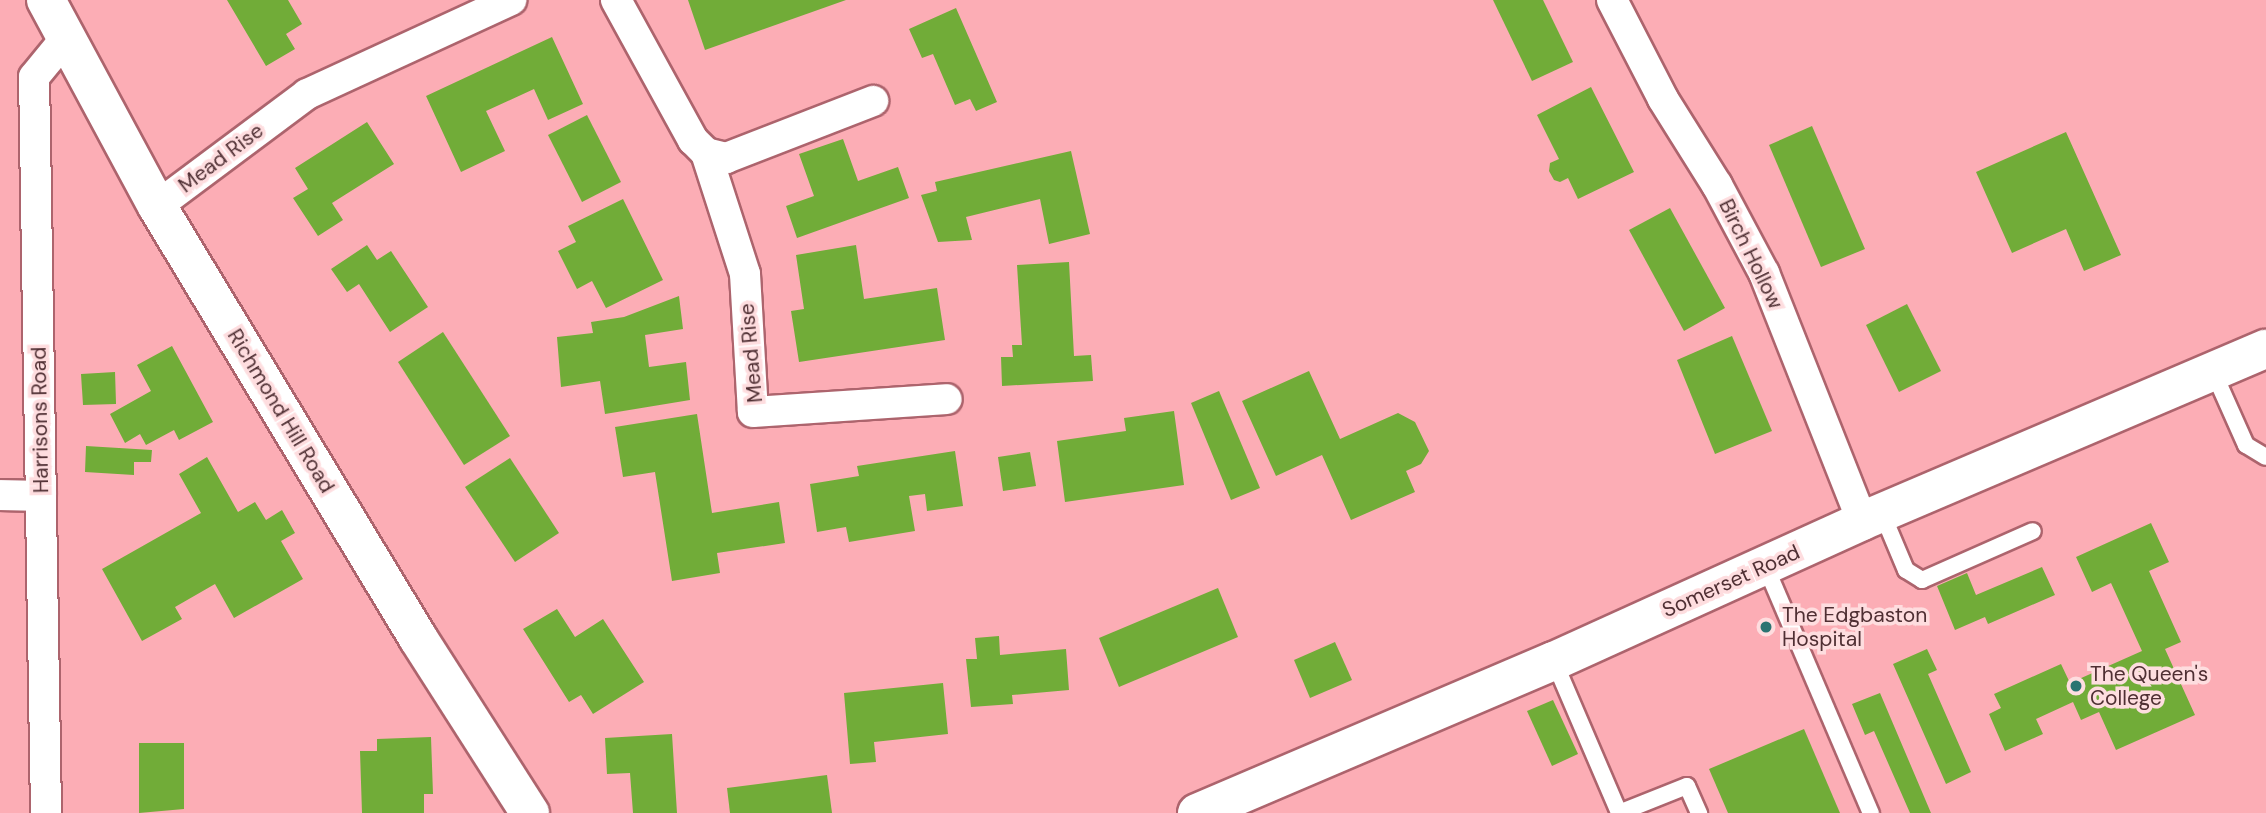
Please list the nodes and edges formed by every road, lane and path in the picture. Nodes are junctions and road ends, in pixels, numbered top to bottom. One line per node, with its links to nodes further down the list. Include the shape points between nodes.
1 (46, 0): 5 (street, Richmond Hill Road)
2 (511, 0): 8 (street, Mead Rise, via 307,94)
3 (616, 0): 7 (street, Mead Rise, via 693,140)
4 (1612, 0): 15 (street, Birch Hollow, via 1663,99 1717,185 1764,273)
5 (66, 38): 8 (street, Richmond Hill Road); 14 (street, Harrisons Road, via 34,78)
6 (873, 101): 7 (street, via 726,158)
7 (706, 153): 11 (street, Mead Rise, via 745,274 753,412)
8 (157, 206): 20 (street, Richmond Hill Road, via 418,638)
9 (2266, 349): 10 (street, Somerset Road)
10 (2213, 371): 12 (lane, via 2246,445); 15 (street, Somerset Road)
11 (947, 399)
12 (2266, 457)
13 (0, 495): 14 (street)
14 (41, 496): 19 (street, Harrisons Road)
15 (1872, 517): 16 (lane, via 1906,570 1922,580); 17 (street, Somerset Road)
16 (2033, 531)
17 (1765, 565): 18 (street, Somerset Road); 23 (lane)
18 (1554, 661): 21 (street, Somerset Road); 22 (lane, via 1619,813 1687,786)
19 (46, 813)
20 (530, 813)
21 (1197, 813)
22 (1699, 813)
23 (1871, 813)

